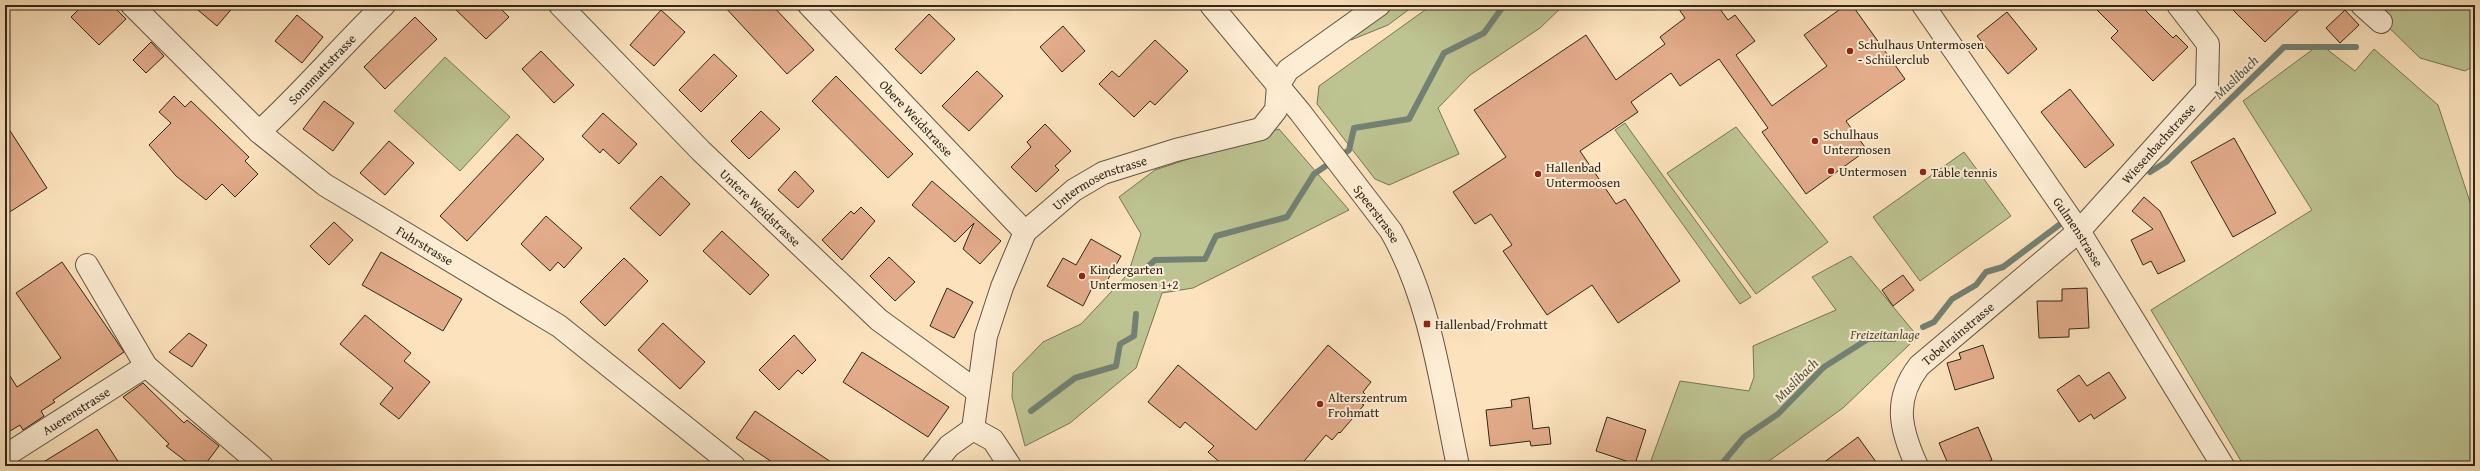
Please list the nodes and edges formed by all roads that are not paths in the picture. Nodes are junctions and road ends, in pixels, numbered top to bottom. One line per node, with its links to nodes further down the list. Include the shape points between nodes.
1 (132, 5): 12 (street, Fuhrstrasse)
2 (384, 5): 12 (street, Sonnmattstrasse)
3 (560, 5): 17 (street, Untere Weidstrasse, via 701,151 879,320)
4 (809, 5): 14 (street, Obere Weidstrasse)
5 (1211, 5): 11 (street, Speerstrasse)
6 (1380, 5): 11 (street, Untermosenstrasse, via 1288,70)
7 (1923, 5): 13 (street, Gulmenstrasse)
8 (2178, 5): 13 (street, Wiesenbachstrasse, via 2208,44 2207,89)
9 (2362, 5): 10 (street)
10 (2381, 22)
11 (1278, 86): 14 (street, Untermosenstrasse, via 1276,110 1261,129 1176,150 1103,174 1074,190); 24 (street, Speerstrasse, via 1368,200 1399,245 1422,301)
12 (260, 132): 21 (street, Fuhrstrasse, via 325,185 559,326)
13 (2079, 231): 25 (street, Tobelrainstrasse, via 1919,366 1908,381 1903,400 1902,427); 26 (street, Gulmenstrasse)
14 (1025, 232): 17 (street, Untermosenstrasse, via 1002,287 986,336)
15 (87, 265): 16 (street)
16 (146, 366): 19 (street, Auerenstrasse); 20 (street)
17 (978, 392): 18 (street, Untermosenstrasse)
18 (973, 429): 22 (street, via 949,446); 23 (street, via 993,440)
19 (5, 456)
20 (262, 466)
21 (734, 466)
22 (933, 466)
23 (1010, 466)
24 (1458, 466)
25 (1917, 466)
26 (2223, 466)

